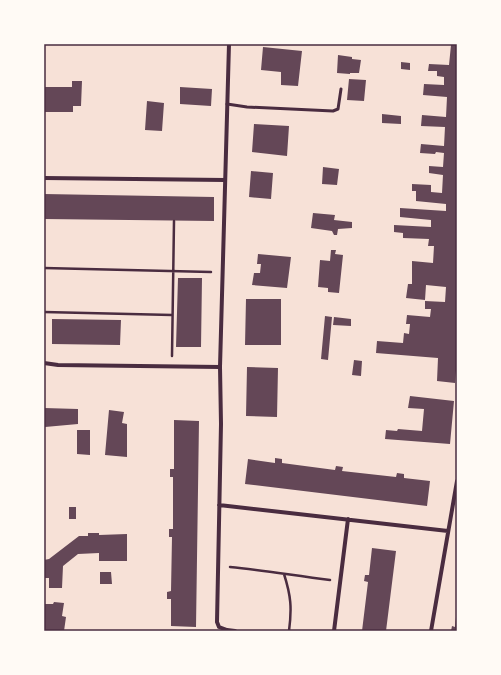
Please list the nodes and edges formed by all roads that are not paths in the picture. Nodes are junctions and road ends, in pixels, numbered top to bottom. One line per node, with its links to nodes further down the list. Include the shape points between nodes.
1 (228, 44): 3 (street)
2 (341, 89): 3 (lane, via 338,109 333,111)
3 (227, 104): 5 (street)
4 (44, 178): 5 (street)
5 (225, 180): 7 (street)
6 (44, 363): 7 (street)
7 (220, 367): 9 (street)
8 (457, 481): 11 (street)
9 (219, 505): 10 (street); 12 (street, via 217,622 219,627)
10 (348, 519): 11 (street); 13 (street)
11 (448, 531): 14 (street)
12 (236, 631)
13 (334, 631)
14 (431, 631)

